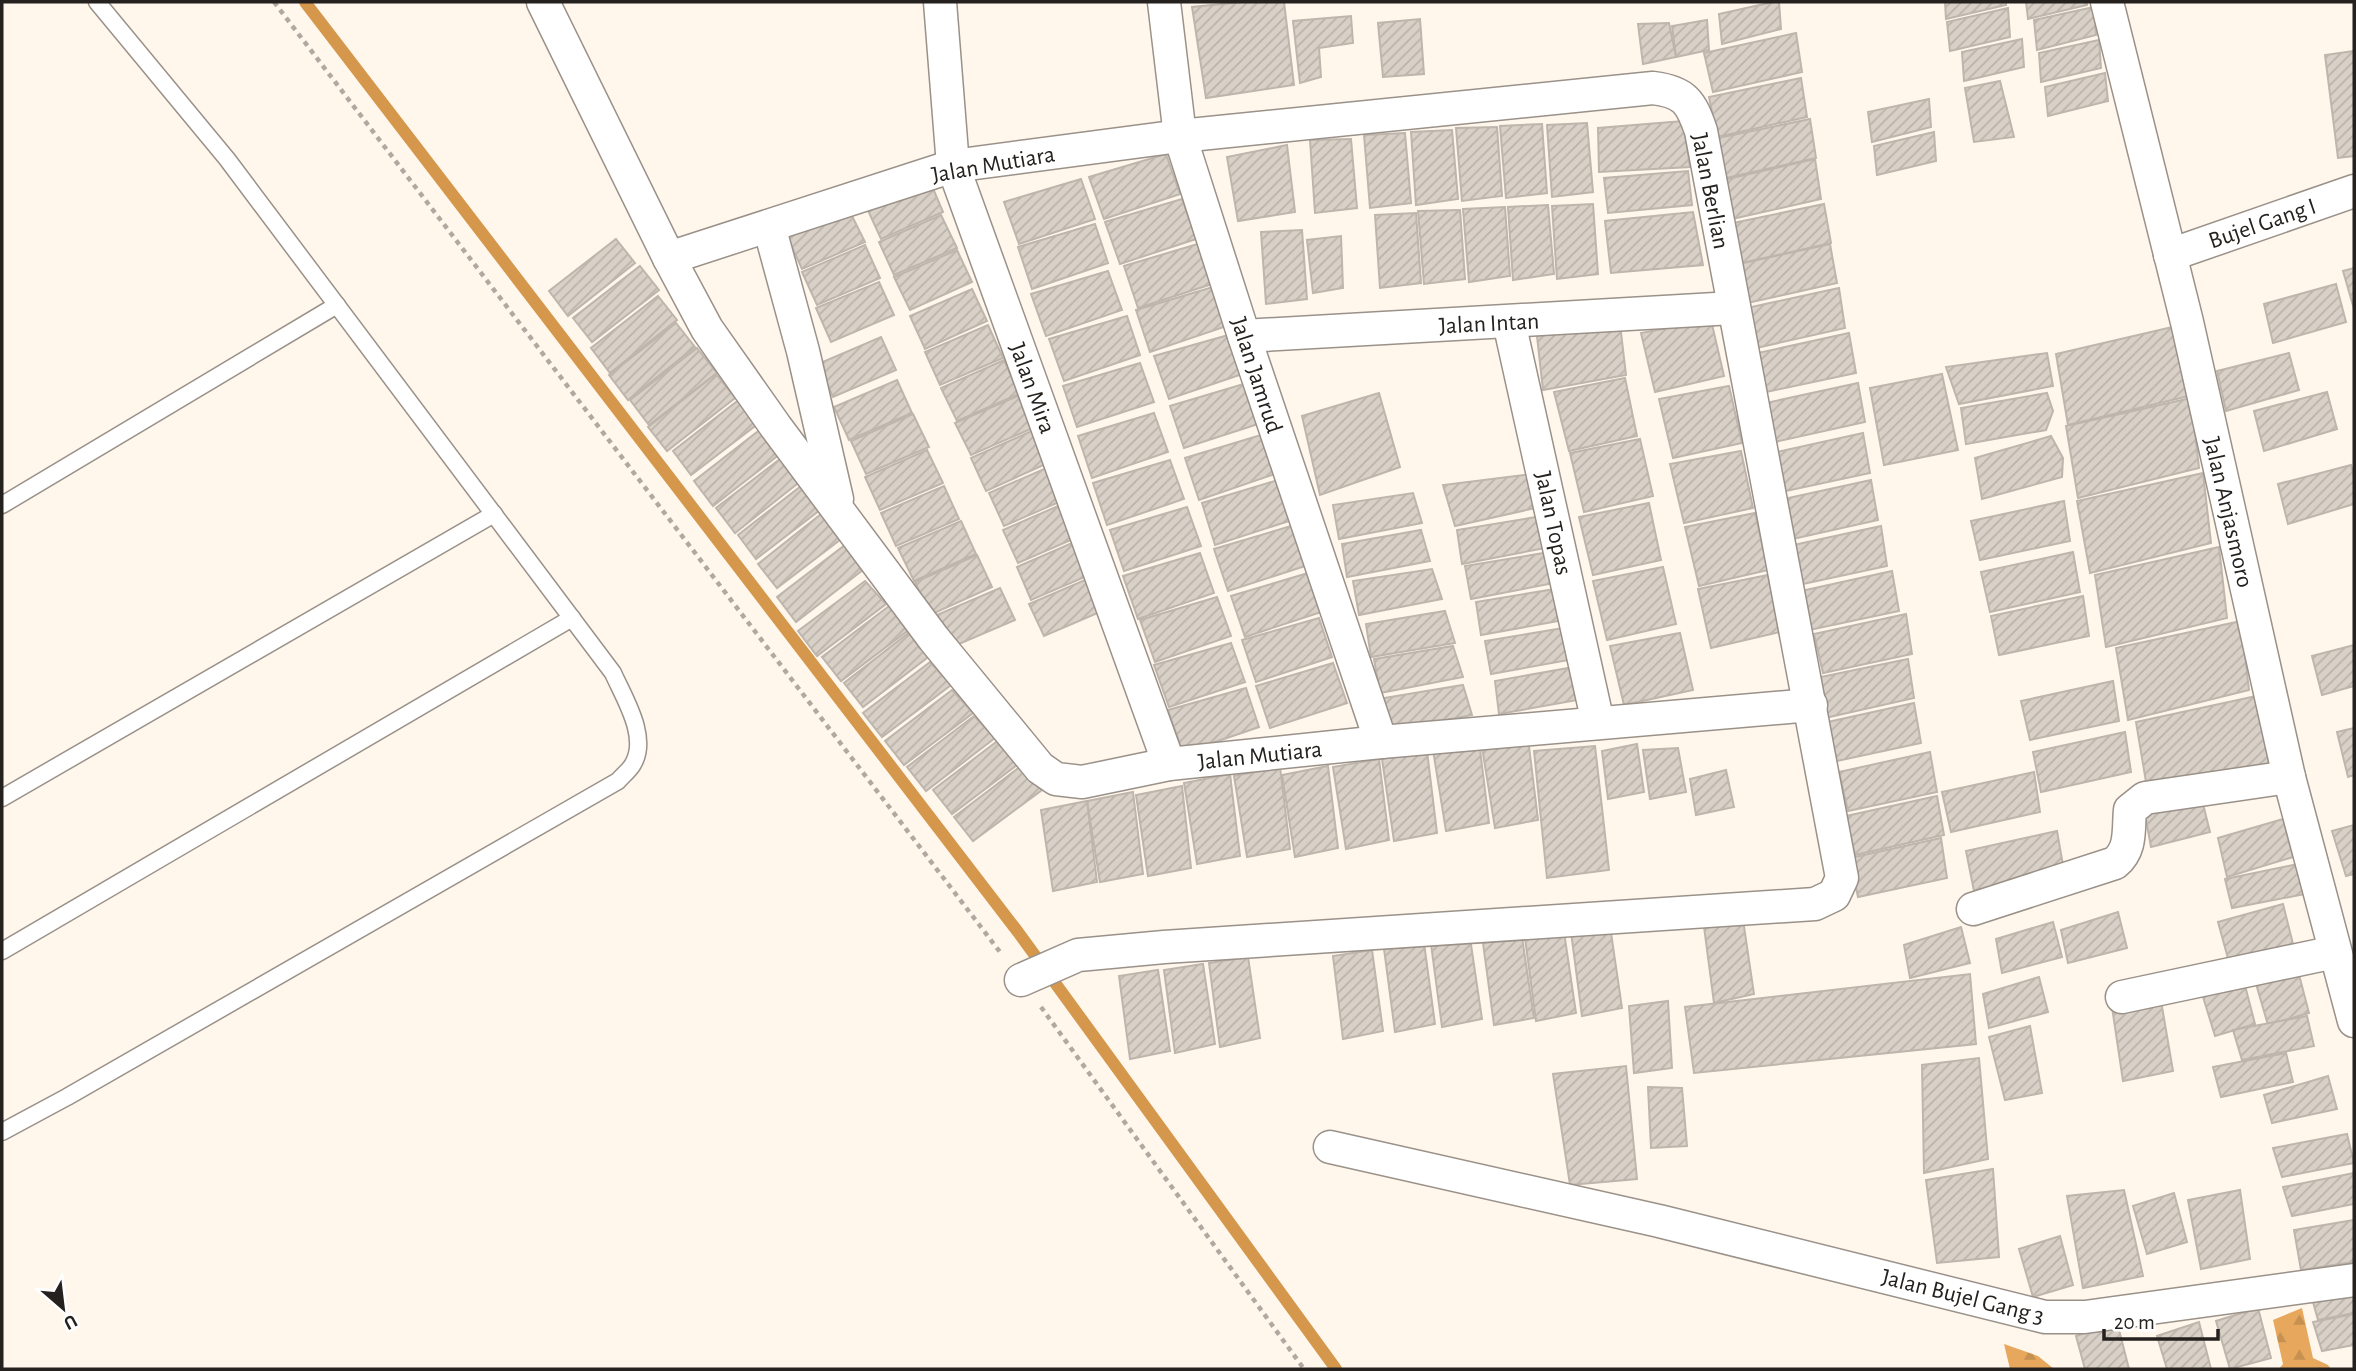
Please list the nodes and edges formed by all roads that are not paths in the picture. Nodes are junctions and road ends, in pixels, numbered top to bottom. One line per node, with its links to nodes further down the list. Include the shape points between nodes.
1 (97, 2): 12 (lane, via 227,159)
2 (543, 2): 11 (street)
3 (940, 2): 7 (street, Jalan Mira)
4 (1164, 2): 6 (street, Jalan Jamrud)
5 (2107, 2): 10 (street, Jalan Anjasmoro)
6 (1180, 136): 7 (street, Jalan Mutiara); 13 (street, Jalan Berlian, via 1653,88 1672,91 1686,99 1702,131); 15 (street, Jalan Jamrud)
7 (953, 166): 9 (street, Jalan Mutiara); 23 (street, Jalan Mira)
8 (2354, 191): 10 (street, Bujel Gang I)
9 (769, 226): 11 (street, Jalan Mutiara); 17 (street, Jalan Mutiara)
10 (2170, 255): 24 (street, Jalan Anjasmoro)
11 (669, 258): 17 (street, Jalan Mutiara, via 707,330)
12 (337, 305): 16 (lane); 18 (lane)
13 (1733, 308): 14 (street, Jalan Intan); 20 (street, Jalan Berlian)
14 (1509, 322): 15 (street, Jalan Intan); 21 (street, Jalan Topas)
15 (1244, 336): 22 (street, Jalan Jamrud)
16 (2, 505)
17 (839, 509): 23 (street, Jalan Mutiara, via 934,639 1040,768 1056,779 1082,782)
18 (494, 514): 19 (lane); 25 (lane)
19 (572, 618): 27 (lane); 32 (lane, via 613,673 636,729 634,763 618,780)
20 (1811, 705): 21 (street, Jalan Mutiara); 29 (street, Jalan Berlian, via 1842,878 1834,895 1815,904 1078,955)
21 (1598, 723): 22 (street, Jalan Mutiara)
22 (1381, 742): 23 (street, Jalan Mutiara)
23 (1169, 764)
24 (2288, 777): 26 (street, via 2145,798 2130,810 2128,845 2115,863); 28 (street, Jalan Anjasmoro)
25 (2, 798)
26 (1973, 909)
27 (2, 951)
28 (2335, 952): 30 (street); 31 (street, Jalan Anjasmoro)
29 (1024, 978)
30 (2122, 997)
31 (2354, 1021)
32 (2, 1132)
33 (1331, 1147): 34 (street, Jalan Bujel Gang 3, via 2059,1319)
34 (2354, 1280)

